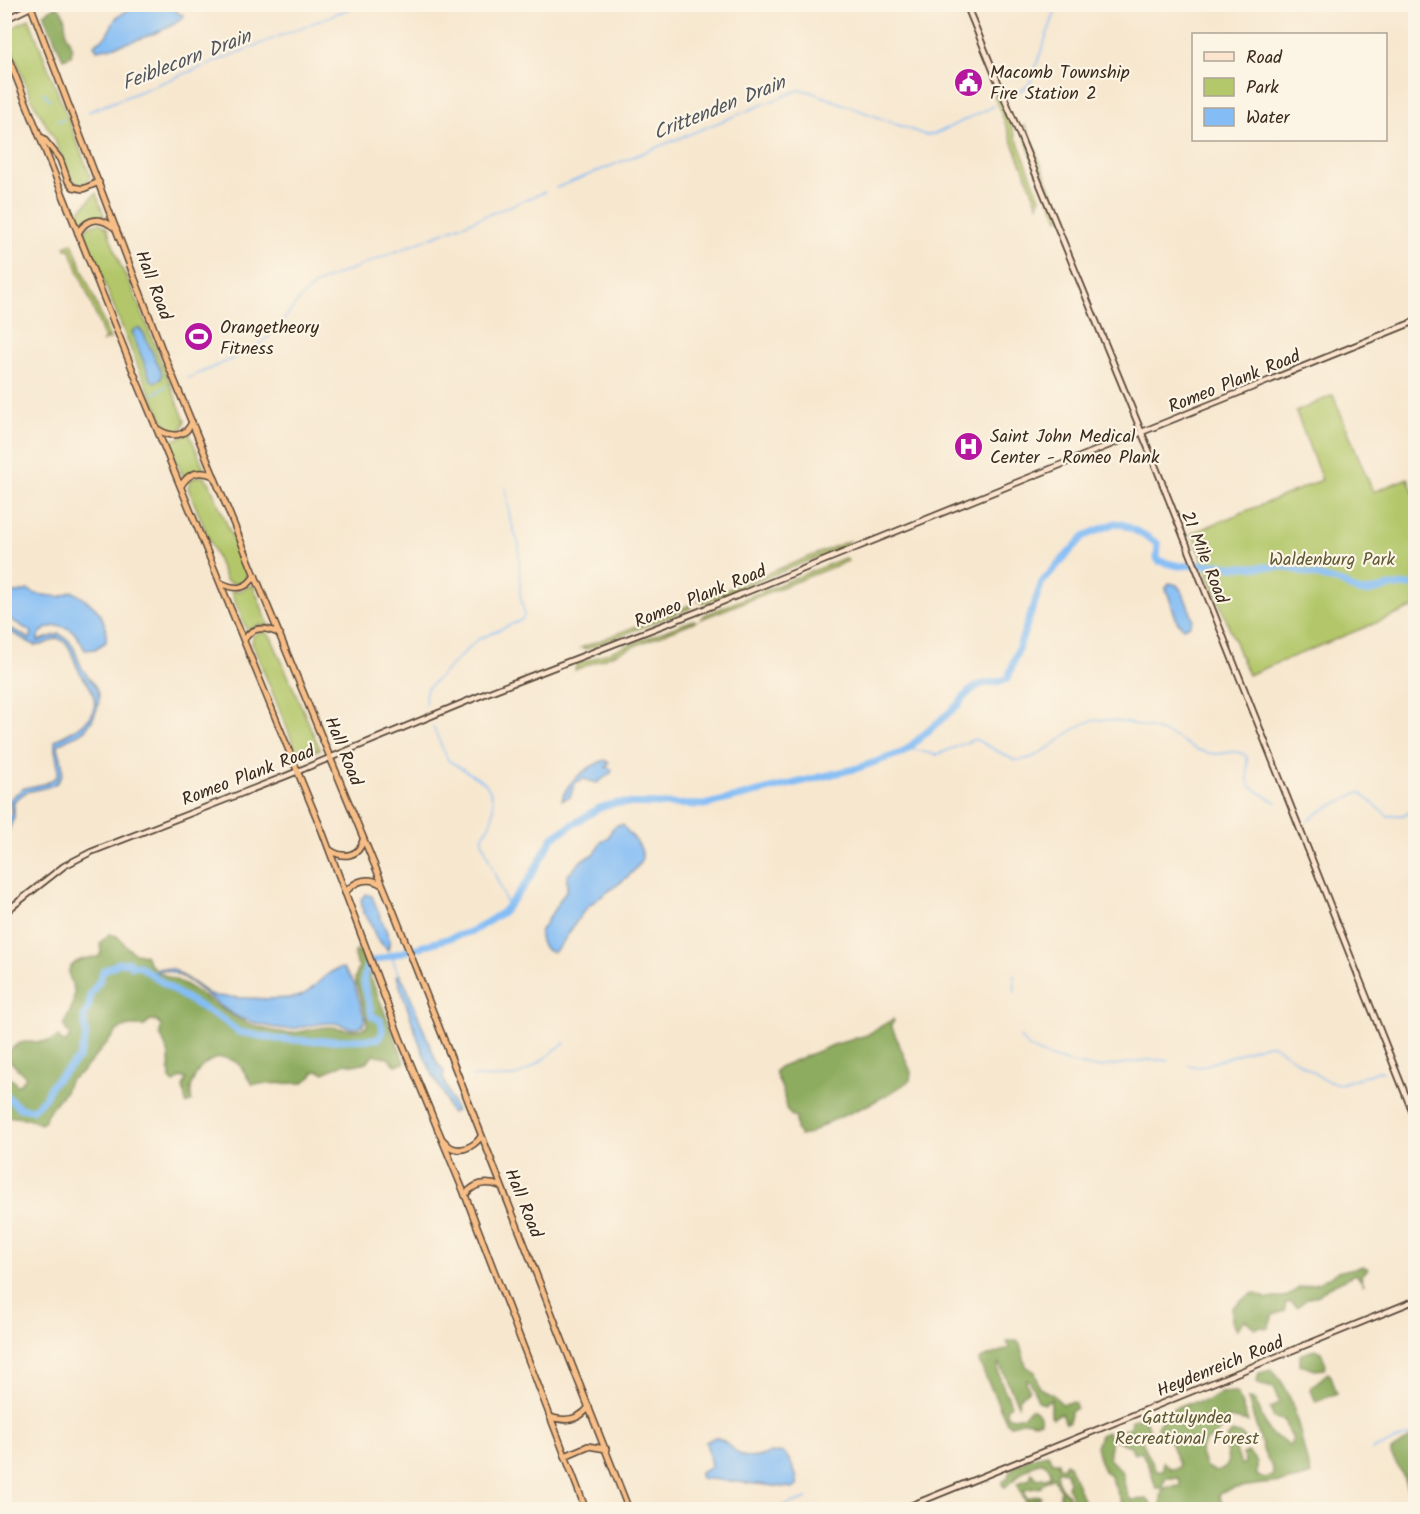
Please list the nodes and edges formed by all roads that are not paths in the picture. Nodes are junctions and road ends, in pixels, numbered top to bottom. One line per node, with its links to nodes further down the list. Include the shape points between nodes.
1 (966, 4): 12 (street, 21 Mile Road)
2 (33, 6): 3 (street); 6 (highway, Hall Road)
3 (4, 20)
4 (4, 47): 5 (highway)
5 (38, 132): 6 (highway, via 60,159 70,185 80,189); 8 (highway)
6 (99, 182): 7 (highway, Hall Road)
7 (117, 230): 8 (highway, via 95,219); 10 (highway, Hall Road)
8 (78, 233): 11 (highway)
9 (1416, 321): 12 (street, Romeo Plank Road)
10 (192, 422): 11 (highway, via 187,431 177,436); 13 (highway, Hall Road)
11 (157, 429): 14 (highway)
12 (1141, 433): 19 (street, Romeo Plank Road); 26 (street, 21 Mile Road)
13 (214, 476): 14 (highway, via 197,472); 15 (highway, Hall Road)
14 (181, 486): 16 (highway)
15 (255, 575): 16 (highway, via 238,588); 17 (highway, Hall Road)
16 (221, 583): 18 (highway)
17 (280, 634): 18 (highway, via 260,628); 19 (highway, Hall Road)
18 (244, 640): 20 (highway)
19 (331, 758): 20 (street, Romeo Plank Road); 21 (highway, Hall Road)
20 (298, 770): 22 (highway); 25 (street, Romeo Plank Road, via 91,852 64,866)
21 (363, 840): 22 (highway, via 359,850 348,855 338,855); 23 (highway, Hall Road)
22 (329, 849): 24 (highway)
23 (383, 886): 24 (highway, via 372,879 364,880); 27 (highway, Hall Road)
24 (345, 893): 28 (highway)
25 (4, 914)
26 (1416, 1121)
27 (481, 1136): 28 (highway, via 475,1144 457,1150); 29 (highway, Hall Road)
28 (442, 1139): 30 (highway)
29 (501, 1186): 30 (highway, via 484,1183); 32 (highway, Hall Road)
30 (465, 1196): 33 (highway)
31 (1416, 1300): 38 (street, Heydenreich Road)
32 (589, 1407): 33 (highway, via 568,1420); 34 (highway, Hall Road)
33 (550, 1417): 35 (highway)
34 (606, 1449): 35 (highway, via 588,1446); 37 (highway, Hall Road)
35 (565, 1456): 36 (highway)
36 (586, 1509)
37 (629, 1509)
38 (900, 1509)

